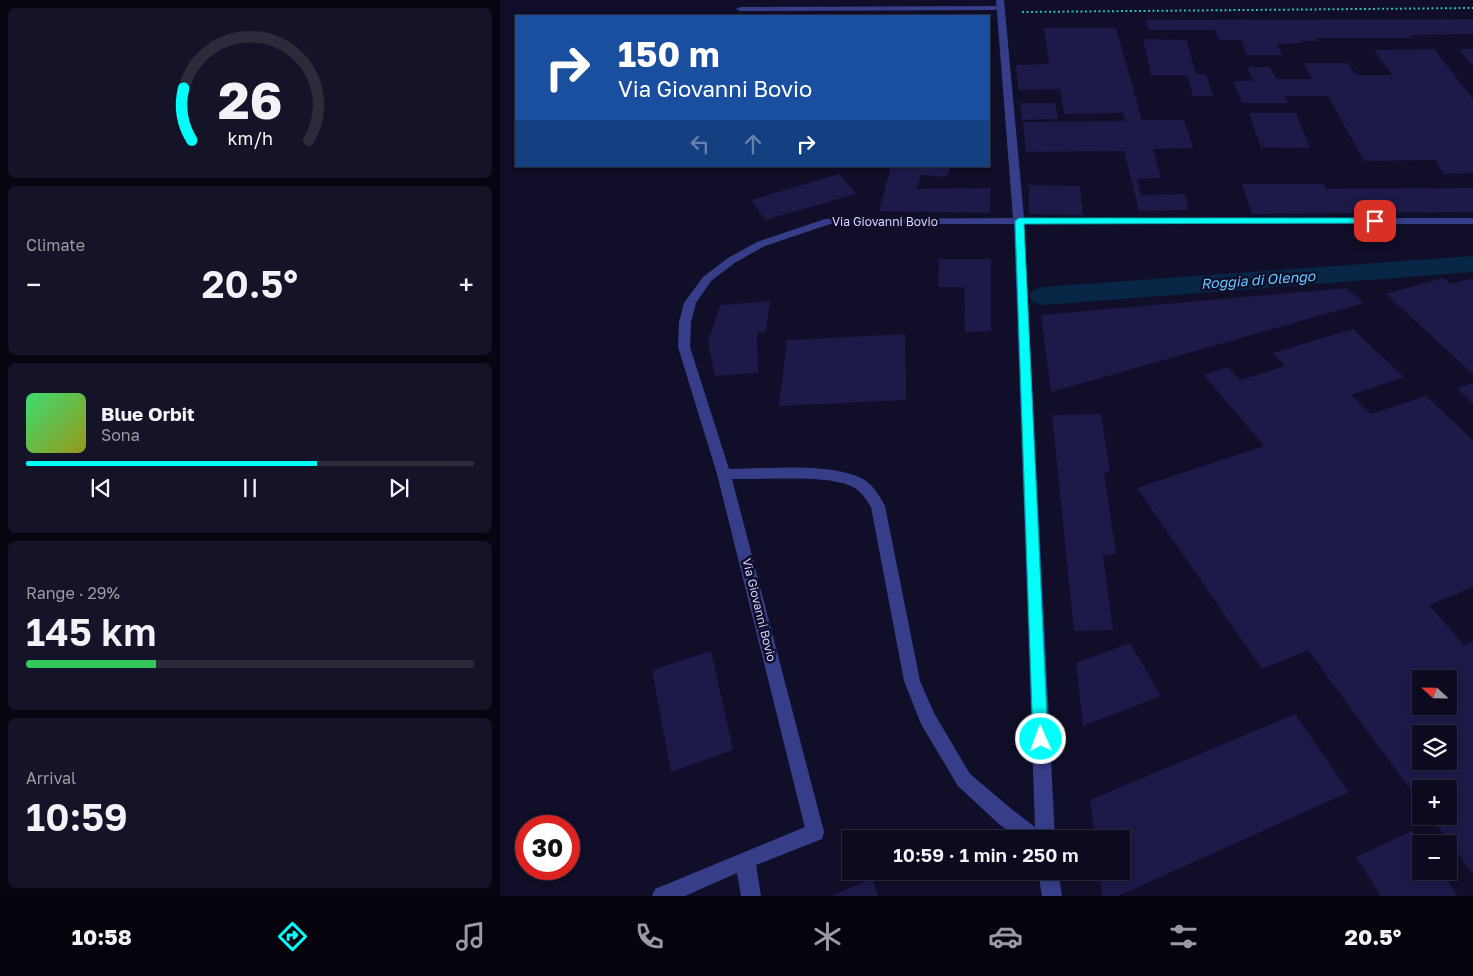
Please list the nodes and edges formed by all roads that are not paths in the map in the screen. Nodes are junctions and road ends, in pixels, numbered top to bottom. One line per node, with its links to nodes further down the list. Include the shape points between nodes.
1 (1001, 7): 2 (street); 4 (street)
2 (740, 10)
3 (1473, 220): 4 (street, Via Giovanni Bovio)
4 (1019, 221): 5 (street, Via Giovanni Bovio, via 829,221 761,244 707,279 690,303 684,347); 7 (street)
5 (724, 474): 6 (street, via 839,476 858,483 868,492 878,506 912,682 927,718 964,780); 8 (street, Via Giovanni Bovio, via 815,832)
6 (1024, 830)
7 (1045, 830)
8 (745, 860): 10 (street); 11 (street)
9 (1049, 880): 12 (street)
10 (662, 896)
11 (751, 896)
12 (1052, 896)

